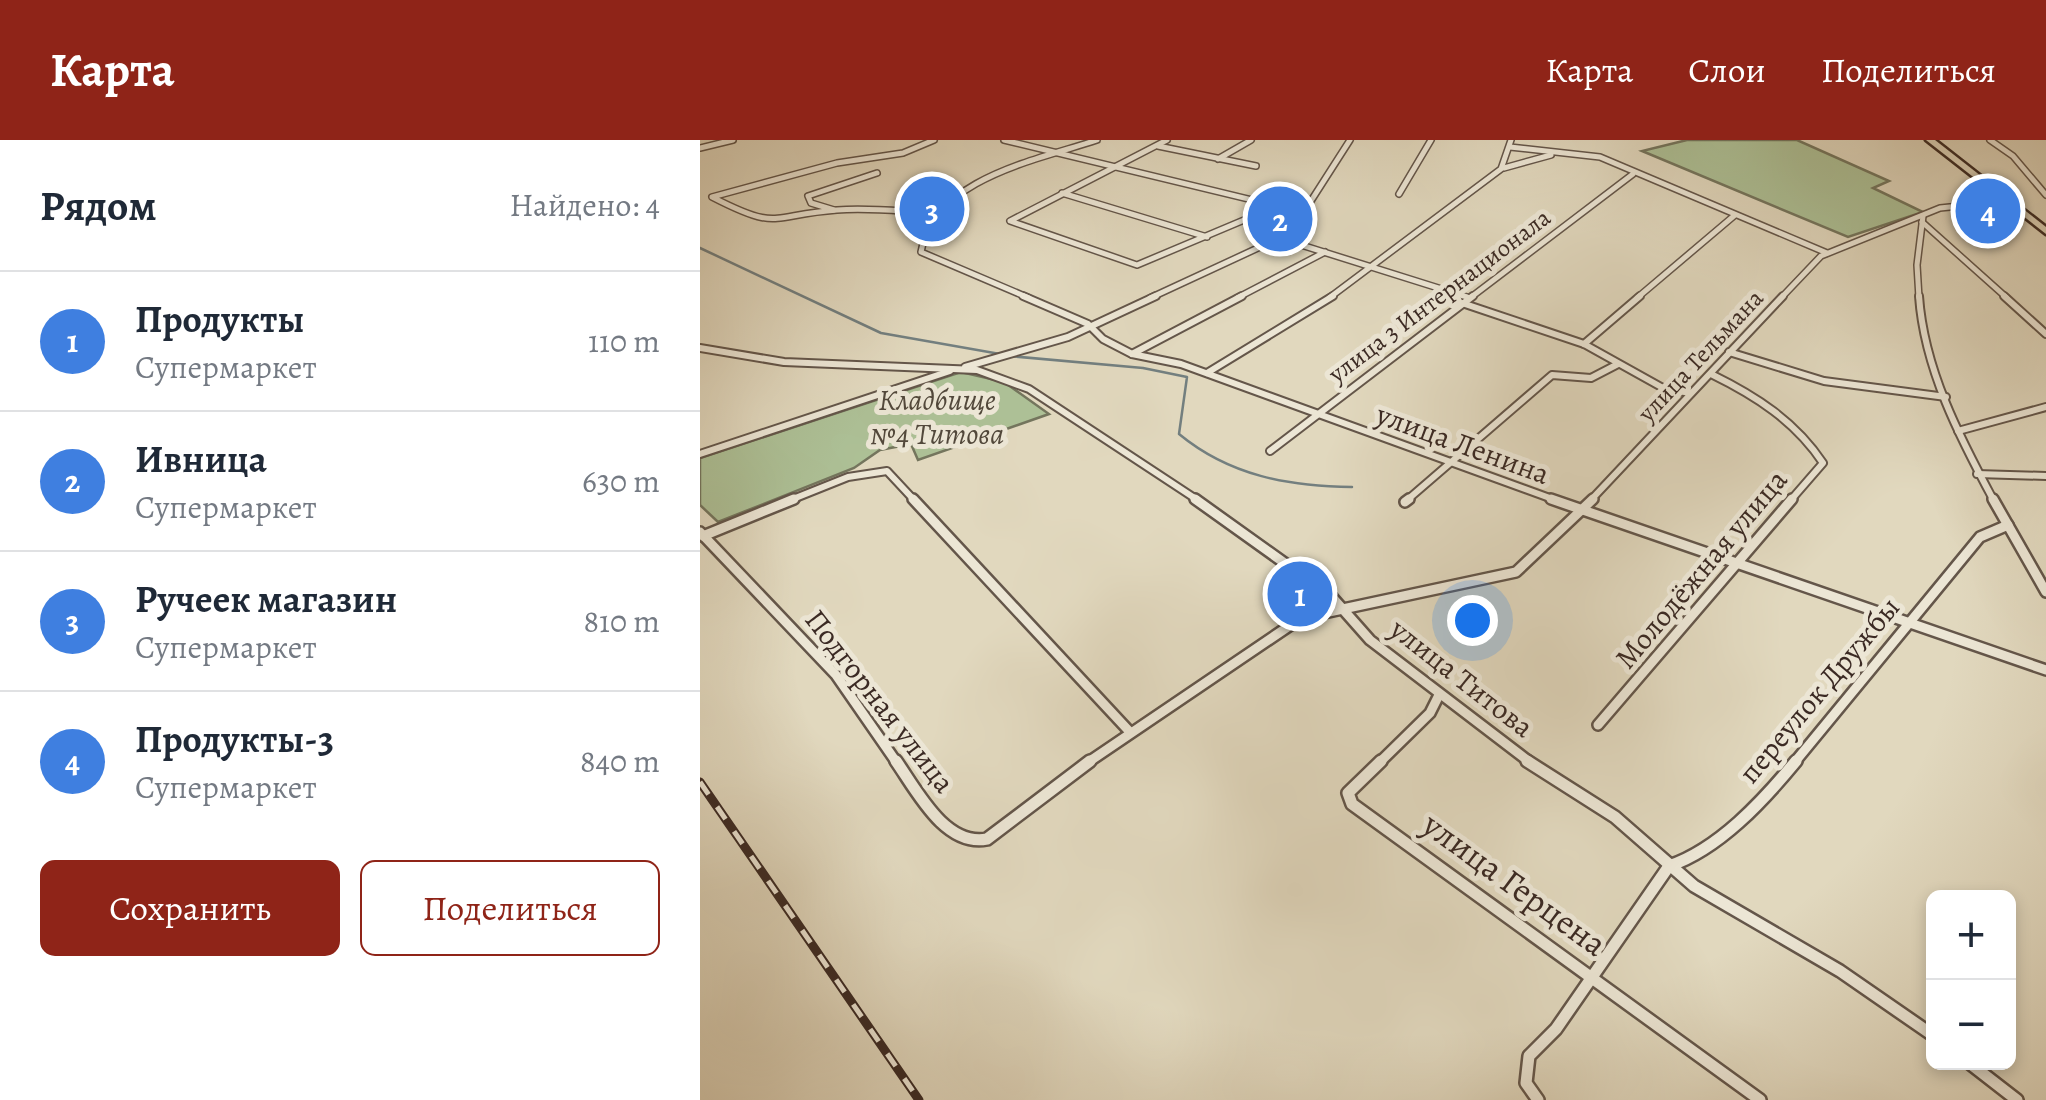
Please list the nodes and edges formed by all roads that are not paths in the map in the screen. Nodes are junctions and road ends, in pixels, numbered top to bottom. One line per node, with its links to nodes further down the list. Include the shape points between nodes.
1 (733, 140): 13 (street)
2 (934, 140): 26 (street)
3 (1004, 140): 14 (street)
4 (1096, 140): 14 (street)
5 (1167, 140): 12 (street)
6 (1252, 140): 16 (street)
7 (1350, 140): 30 (street)
8 (1431, 140): 23 (street)
9 (1930, 140): 27 (main road)
10 (1990, 140): 25 (street)
11 (1510, 144): 15 (street); 19 (street)
12 (1155, 145): 16 (street); 17 (street)
13 (700, 148)
14 (1064, 152): 17 (street); 31 (street, via 960,192)
15 (1564, 153): 19 (street); 21 (street, via 1600,157)
16 (1218, 159): 18 (street)
17 (1116, 166): 22 (street); 28 (street)
18 (1256, 166)
19 (1501, 169): 39 (street)
20 (878, 173): 29 (street, via 808,196 817,206)
21 (1633, 174): 32 (street); 40 (street, улица 3 Интернационала)
22 (1062, 193): 35 (street); 35 (street, via 1010,220 1131,264)
23 (1399, 194)
24 (704, 195): 26 (street)
25 (2046, 195)
26 (712, 197): 29 (street, via 753,218 807,219)
27 (2008, 201): 33 (street, улица Тельмана, via 1948,206); 34 (main road)
28 (1275, 207): 30 (street); 35 (street)
29 (837, 210): 31 (street)
30 (1302, 212): 36 (street)
31 (938, 213): 41 (street, улица Ленина, via 922,252)
32 (1735, 214): 38 (street); 43 (street)
33 (1922, 219): 38 (street, улица Тельмана); 42 (street); 53 (street, via 1923,326)
34 (2046, 231)
35 (1207, 237)
36 (1279, 238): 37 (street); 41 (street)
37 (1325, 252): 39 (street); 46 (street)
38 (1827, 253): 45 (street, улица Тельмана)
39 (1375, 266): 40 (street); 50 (street)
40 (1465, 300): 43 (street); 55 (street, улица 3 Интернационала)
41 (1093, 326): 46 (street, улица Ленина, via 1102,339); 48 (street)
42 (2046, 334)
43 (1584, 344): 47 (street)
44 (700, 348): 49 (street, улица Титова, via 784,362)
45 (1729, 352): 51 (street, улица Тельмана); 53 (street, via 1824,381)
46 (1132, 354): 50 (street, улица Ленина)
47 (1618, 364): 52 (street, via 1663,388); 59 (street, via 1590,378 1552,375)
48 (978, 366): 49 (street, улица Титова); 68 (street, улица Титова, via 1099,432)
49 (960, 368): 58 (street)
50 (1207, 373): 55 (street, улица Ленина)
51 (1710, 374): 52 (street, улица Тельмана); 66 (street, Молодёжная улица, via 1776,410 1810,440 1823,463)
52 (1690, 393): 63 (street, улица Тельмана)
53 (1946, 397): 56 (street)
54 (2046, 408): 56 (street)
55 (1314, 415): 57 (street, улица 3 Интернационала); 59 (street, улица Ленина)
56 (1958, 431): 60 (street)
57 (1270, 451)
58 (700, 454)
59 (1452, 464): 62 (street); 63 (street, улица Ленина)
60 (1977, 474): 61 (street); 64 (street)
61 (2046, 476)
62 (1405, 502)
63 (1582, 510): 66 (street, улица Ленина); 69 (street, улица Тельмана, via 1516,572)
64 (2008, 525): 67 (street); 71 (street, переулок Дружбы, via 1980,537)
65 (701, 533): 75 (street, via 848,476 896,475); 75 (street, Подгорная улица, via 836,674 916,790 953,834 970,842 986,839)
66 (1734, 564): 71 (street, улица Ленина); 74 (street, Молодёжная улица)
67 (2046, 592)
68 (1332, 597): 69 (street, улица Титова); 70 (street)
69 (1346, 609): 70 (street, улица Тельмана); 73 (street, улица Титова, via 1370,640)
70 (1296, 618): 75 (street)
71 (1908, 622): 72 (street, улица Ленина); 76 (street, переулок Дружбы, via 1764,798 1690,859)
72 (2046, 670)
73 (1440, 695): 76 (street, улица Титова, via 1615,817); 77 (street, улица Герцена, via 1430,713 1348,793 1352,804)
74 (1598, 726)
75 (1128, 731)
76 (1669, 866): 77 (street, переулок Дружбы); 78 (street, улица Титова)
77 (1590, 976): 80 (street, переулок Дружбы, via 1556,1029 1529,1056 1526,1082); 81 (street, улица Герцена)
78 (1926, 1030)
79 (1978, 1070): 82 (street)
80 (1538, 1100)
81 (1760, 1100)
82 (2017, 1100)

